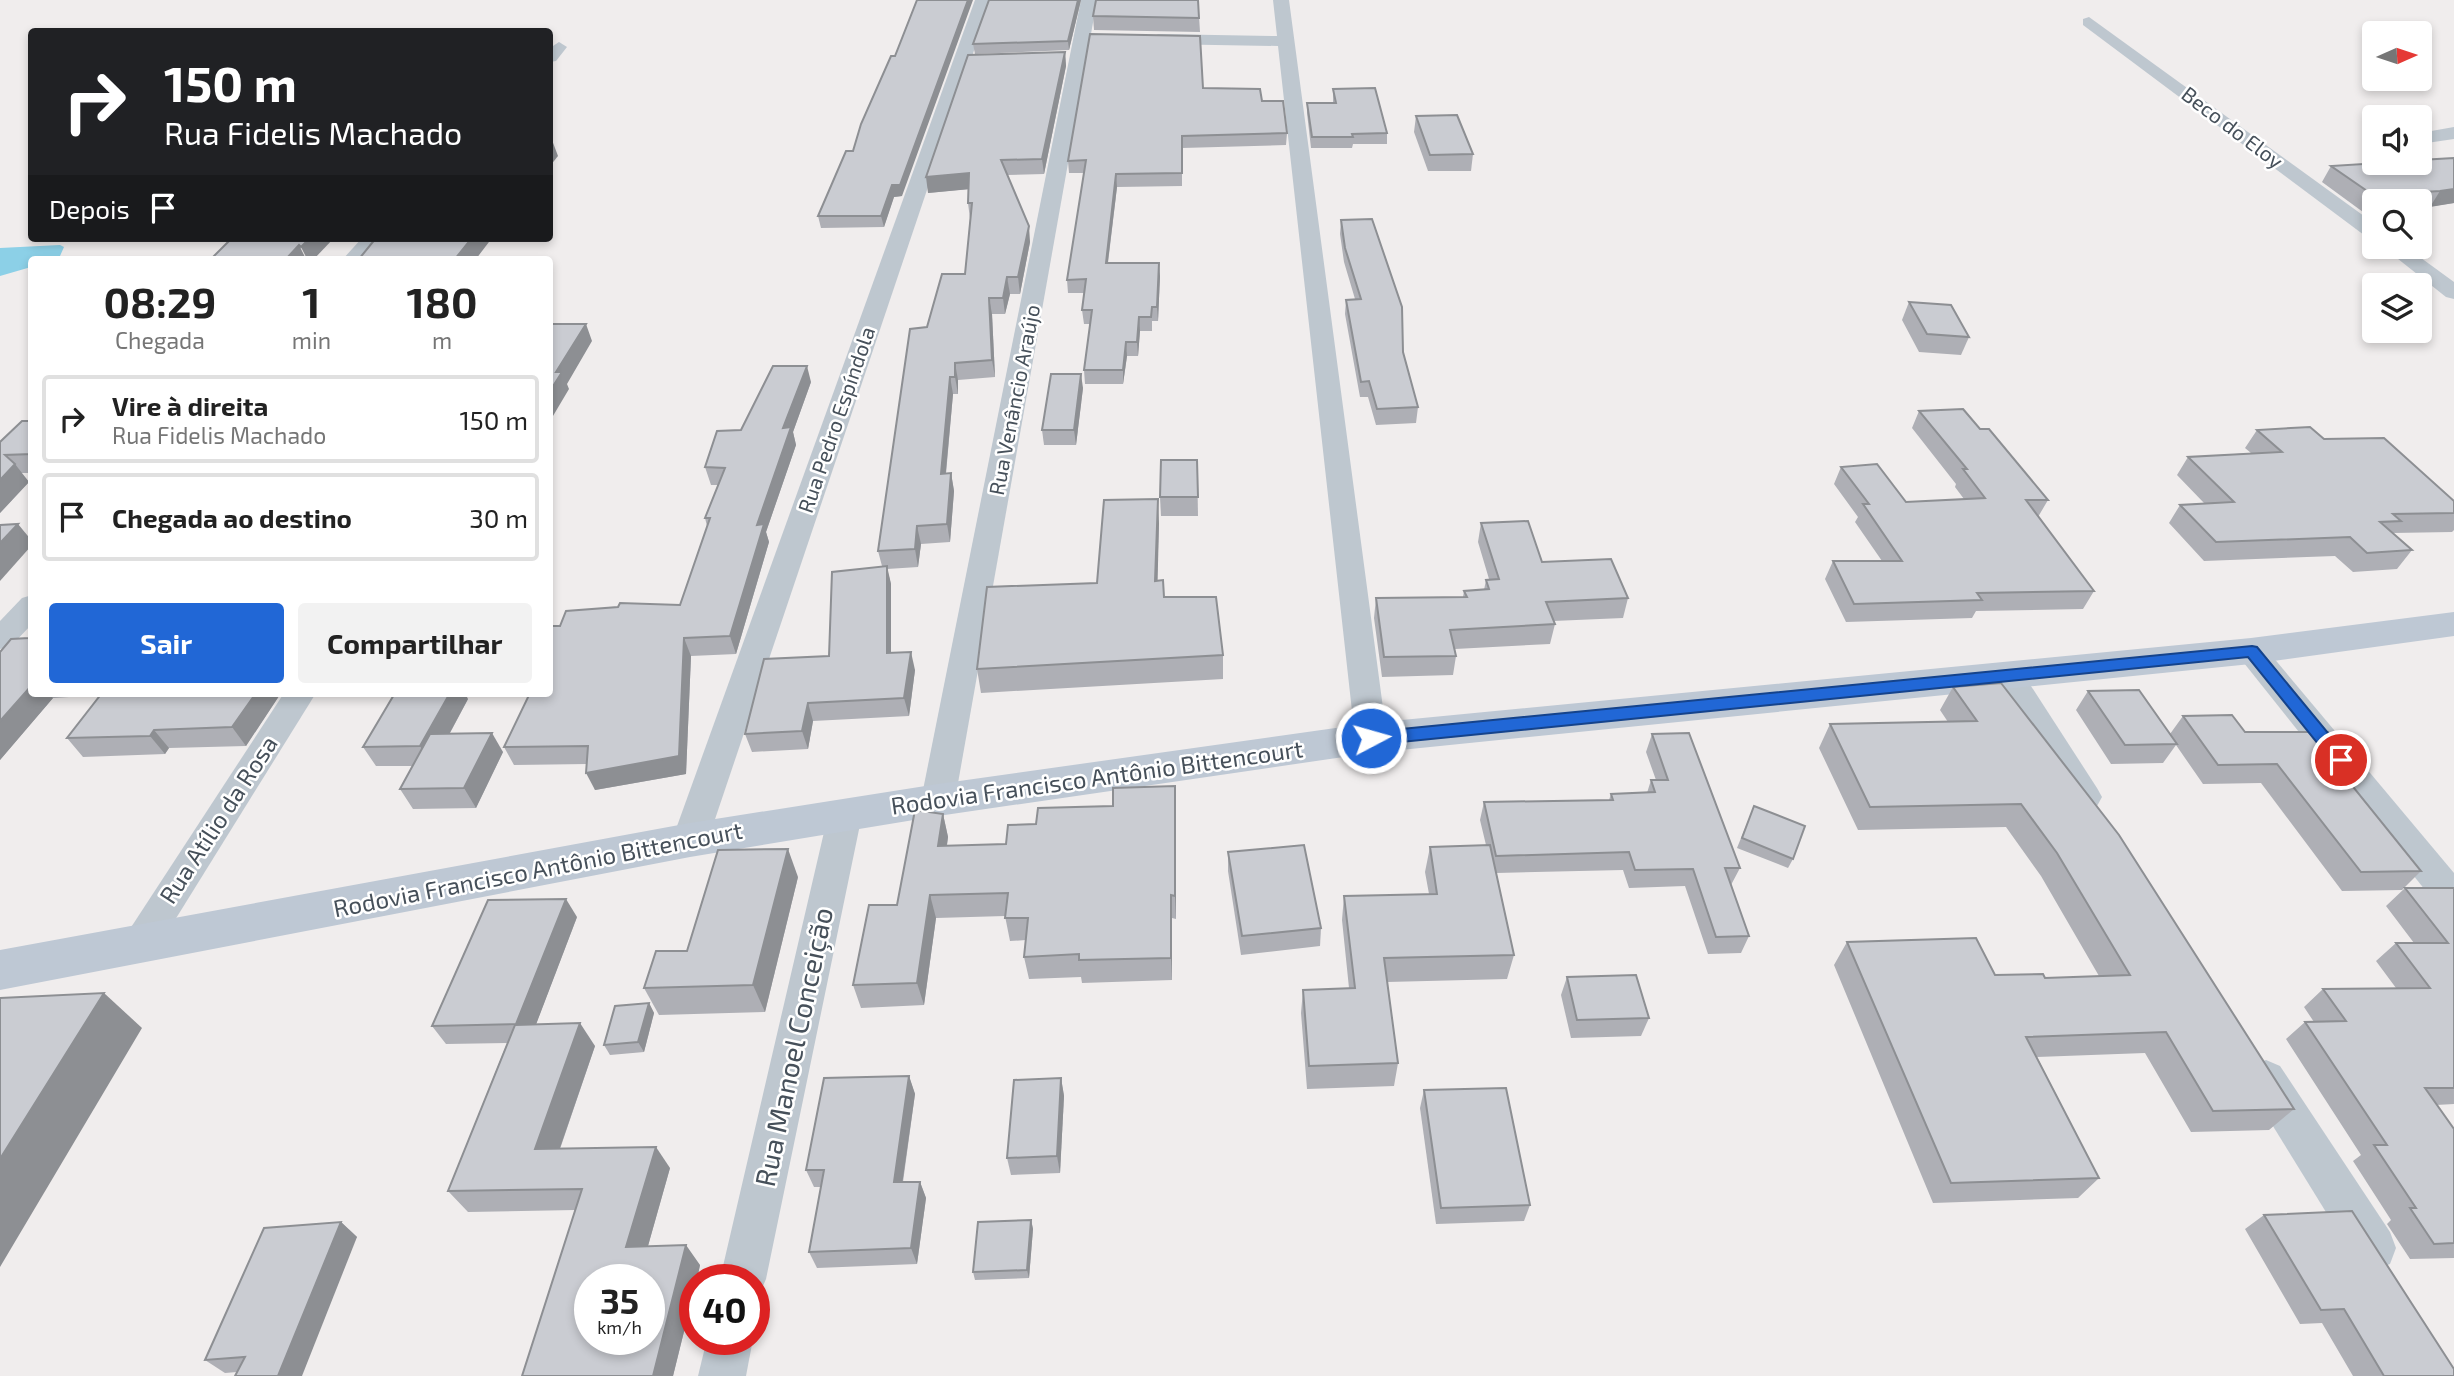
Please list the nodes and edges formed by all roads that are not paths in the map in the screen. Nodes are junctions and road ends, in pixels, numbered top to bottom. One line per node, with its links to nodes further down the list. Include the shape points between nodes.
1 (983, 0): 26 (street, Rua Pedro Espíndola, via 970,62)
2 (1089, 0): 7 (street, Rua Venâncio Araújo)
3 (1281, 0): 6 (street)
4 (2089, 22): 11 (street, Beco do Eloy)
5 (1138, 39): 6 (street)
6 (1286, 41): 22 (street)
7 (1087, 45): 8 (street); 23 (street, Rua Venâncio Araújo)
8 (1054, 59)
9 (2454, 133): 10 (street)
10 (2432, 137)
11 (2362, 224)
12 (370, 242): 13 (street)
13 (357, 256)
14 (2409, 259): 15 (street)
15 (2454, 292)
16 (28, 609): 18 (street)
17 (2454, 624): 19 (street, Rodovia Francisco Antônio Bittencourt)
18 (0, 639)
19 (2252, 651): 20 (street, Rodovia Francisco Antônio Bittencourt); 27 (street)
20 (2007, 674): 22 (street, Rodovia Francisco Antônio Bittencourt); 25 (street)
21 (297, 697): 28 (street, Rua Atílio da Rosa)
22 (1371, 738): 23 (street, Rodovia Francisco Antônio Bittencourt)
23 (939, 800): 24 (street, Rodovia Francisco Antônio Bittencourt)
24 (845, 815): 26 (street, Rodovia Francisco Antônio Bittencourt); 31 (street, Rua Manoel Conceição)
25 (2101, 822)
26 (690, 840): 28 (street, Rodovia Francisco Antônio Bittencourt)
27 (2454, 899)
28 (139, 946): 29 (street, Rodovia Francisco Antônio Bittencourt)
29 (0, 970)
30 (2244, 1045): 32 (street)
31 (746, 1264)
32 (2394, 1280)
33 (727, 1355): 34 (street)
34 (722, 1376)

